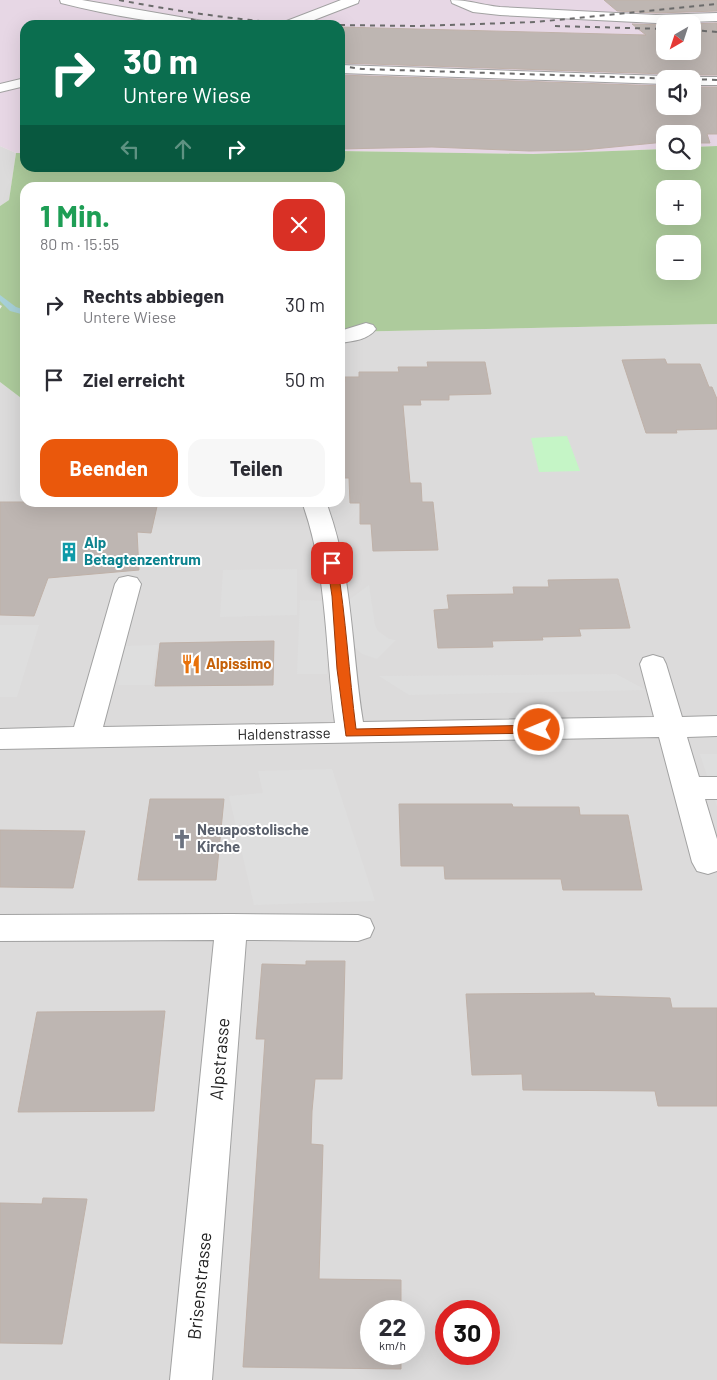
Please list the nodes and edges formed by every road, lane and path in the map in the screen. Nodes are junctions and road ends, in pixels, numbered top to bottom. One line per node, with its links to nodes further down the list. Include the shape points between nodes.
1 (66, 0): 5 (street)
2 (353, 0): 6 (street)
3 (457, 0): 4 (street, via 478,9 500,11 656,20)
4 (717, 17)
5 (173, 20)
6 (302, 20)
7 (345, 69): 8 (street)
8 (656, 80)
9 (701, 81): 10 (street)
10 (717, 81)
11 (20, 83): 12 (street)
12 (0, 88)
13 (366, 329): 14 (street)
14 (345, 336)
15 (316, 507): 20 (street, via 330,547)
16 (128, 584): 21 (street)
17 (653, 664): 19 (street)
18 (717, 726): 19 (street, Haldenstrasse)
19 (671, 727): 20 (street, Haldenstrasse); 23 (street)
20 (351, 733): 21 (street, Haldenstrasse)
21 (86, 737): 22 (street, Haldenstrasse)
22 (0, 739)
23 (688, 788): 24 (street); 25 (street)
24 (717, 788)
25 (708, 862)
26 (231, 927): 27 (street); 28 (street); 29 (street, Alpstrasse)
27 (0, 928)
28 (358, 928)
29 (210, 1192): 30 (street, Brisenstrasse)
30 (191, 1380)

